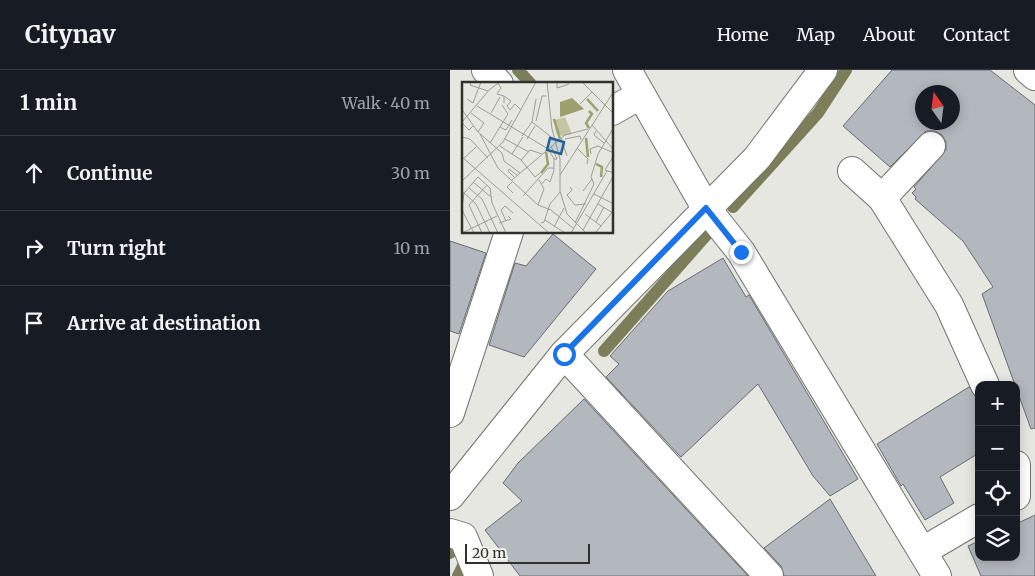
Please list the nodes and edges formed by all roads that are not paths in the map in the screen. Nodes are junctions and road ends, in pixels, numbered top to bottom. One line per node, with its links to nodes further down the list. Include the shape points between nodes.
1 (486, 70): 6 (street)
2 (626, 70): 7 (street)
3 (823, 70): 12 (street, via 757,158)
4 (1028, 70): 5 (street)
5 (1035, 76)
6 (497, 82)
7 (640, 95): 8 (street); 12 (street)
8 (614, 110)
9 (931, 146): 11 (street)
10 (852, 171): 11 (street)
11 (882, 198): 15 (street, via 949,305)
12 (706, 208): 14 (street); 20 (street, via 741,252)
13 (508, 234): 16 (street)
14 (564, 354): 17 (street); 22 (street)
15 (982, 381)
16 (450, 413)
17 (450, 496)
18 (975, 520): 20 (street)
19 (450, 533): 21 (street, via 463,537)
20 (923, 550): 23 (street)
21 (479, 576)
22 (769, 576)
23 (937, 576)

